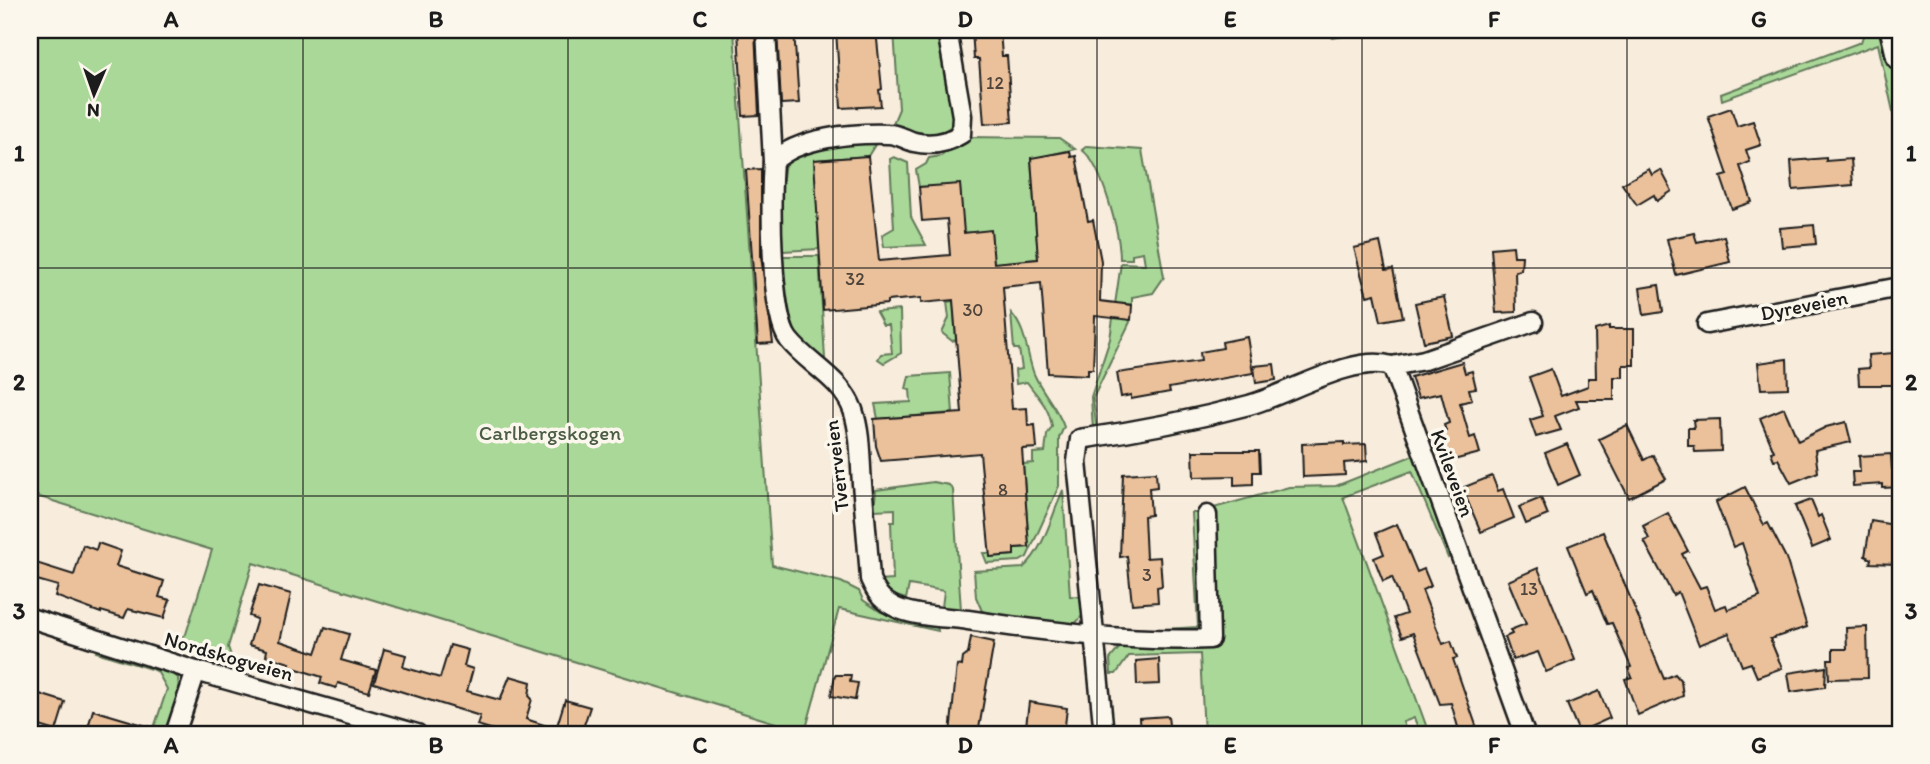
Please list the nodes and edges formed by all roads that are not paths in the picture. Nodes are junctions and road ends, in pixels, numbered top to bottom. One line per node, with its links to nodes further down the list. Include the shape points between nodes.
1 (766, 30): 5 (street, Tverrveien)
2 (947, 30): 5 (street, via 961,134 940,143 913,142 888,134 831,139 790,149)
3 (1894, 30): 4 (main road)
4 (1900, 56)
5 (773, 162): 12 (street, Tverrveien, via 779,322 791,343 826,372 852,408 860,442 870,579 878,597 899,609 925,615)
6 (1900, 287): 8 (street, Dyreveien)
7 (1534, 322): 9 (street, via 1424,360)
8 (1707, 324)
9 (1392, 366): 12 (street, via 1364,363 1253,404 1080,439 1077,462); 17 (street, Kvileveien)
10 (1206, 515): 12 (street, Tverrveien, via 1210,639)
11 (30, 618): 13 (street, Nordskogveien)
12 (1096, 637): 16 (street)
13 (196, 671): 14 (street); 15 (street, Nordskogveien)
14 (175, 734)
15 (417, 734)
16 (1104, 734)
17 (1525, 734)

